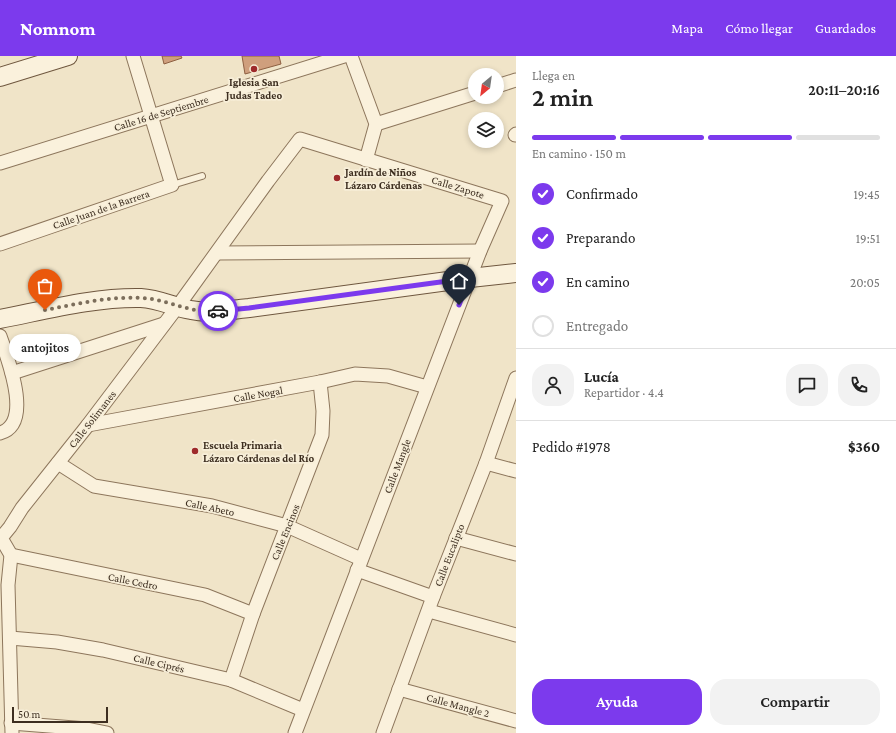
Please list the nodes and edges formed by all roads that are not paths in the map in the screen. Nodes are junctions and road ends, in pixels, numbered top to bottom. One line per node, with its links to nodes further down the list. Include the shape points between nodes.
1 (68, 56): 5 (main road)
2 (133, 56): 9 (street)
3 (344, 56): 9 (street, Calle 16 de Septiembre)
4 (351, 56): 10 (street)
5 (0, 77)
6 (516, 80): 7 (street)
7 (504, 84)
8 (468, 95): 10 (street)
9 (151, 116): 13 (street, Calle 16 de Septiembre); 15 (street)
10 (376, 124): 12 (street)
11 (300, 139): 12 (street, Calle Zapote); 19 (street, Calle Solimanes)
12 (366, 160): 16 (street, Calle Zapote)
13 (0, 163)
14 (202, 176): 15 (lane, Calle Juan de la Barrera)
15 (172, 185): 17 (street, Calle Juan de la Barrera)
16 (502, 201): 18 (street, Calle Mangle)
17 (0, 244)
18 (480, 251): 19 (street); 21 (street, Calle Mangle)
19 (217, 253): 22 (street, Calle Solimanes)
20 (516, 273): 21 (main road)
21 (470, 278): 22 (main road, via 214,312 192,311); 29 (street, Calle Mangle)
22 (178, 306): 23 (main road, via 142,298 114,298); 24 (street, Calle Solimanes)
23 (0, 319)
24 (164, 324): 26 (street); 30 (street, Calle Solimanes)
25 (0, 336): 26 (street)
26 (12, 373): 31 (street, via 16,417)
27 (320, 382): 29 (street, Calle Nogal, via 355,374 388,376); 30 (street, Calle Nogal); 35 (street, Calle Encinos, via 322,435)
28 (515, 384): 33 (street, Calle Eucalipto)
29 (427, 387): 39 (street, Calle Mangle)
30 (88, 425): 32 (street, Calle Solimanes)
31 (5, 430)
32 (58, 463): 35 (street, Calle Abeto, via 94,486 212,506); 38 (street, Calle Solimanes, via 1,538)
33 (486, 463): 34 (street); 36 (street, Calle Eucalipto)
34 (516, 471)
35 (287, 526): 39 (street, Calle Abeto); 42 (street, Calle Encinos)
36 (456, 538): 37 (street); 40 (street, Calle Eucalipto)
37 (516, 554)
38 (11, 555): 42 (street, Calle Cedro, via 205,595); 44 (street, via 8,585)
39 (359, 565): 40 (street, Calle Abeto); 47 (street, Calle Mangle)
40 (433, 597): 41 (street, Calle Eucalipto)
41 (428, 611): 43 (street); 46 (street, Calle Eucalipto)
42 (253, 614): 45 (street, Calle Encinos)
43 (516, 635)
44 (10, 638): 45 (street, Calle Ciprés, via 57,642 103,650); 49 (street)
45 (231, 680): 47 (street, Calle Ciprés)
46 (400, 689): 48 (street, Calle Mangle 2); 52 (street, Calle Eucalipto)
47 (303, 710): 51 (street, Calle Mangle)
48 (516, 721)
49 (12, 728): 50 (street, via 88,729)
50 (107, 733)
51 (295, 733)
52 (383, 733)

